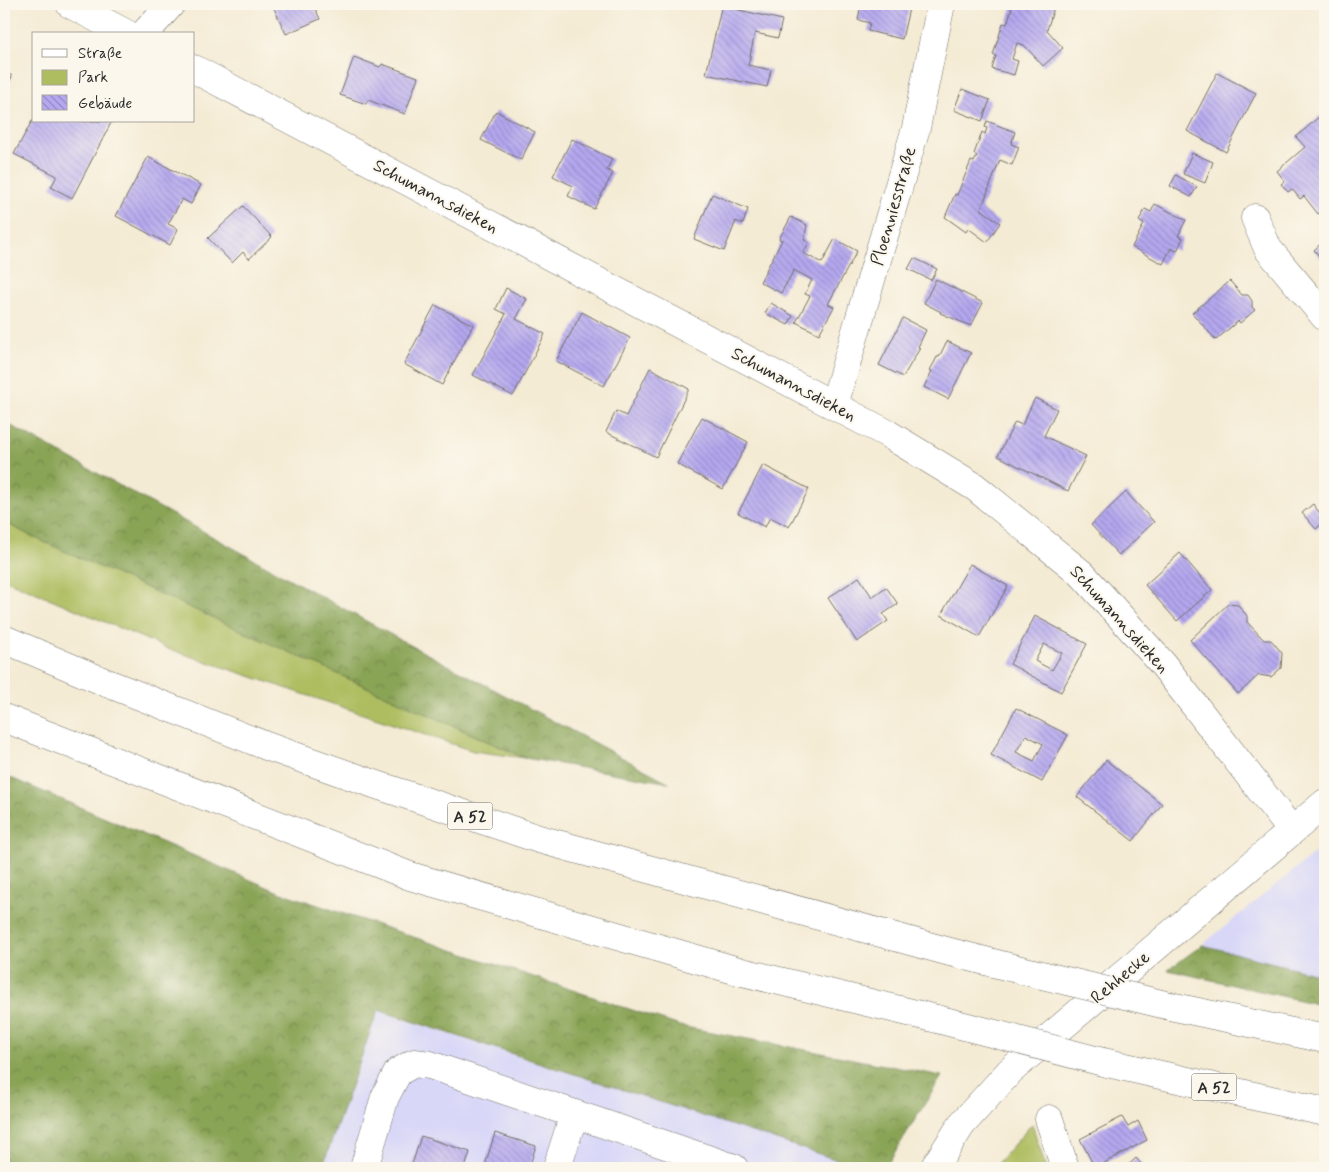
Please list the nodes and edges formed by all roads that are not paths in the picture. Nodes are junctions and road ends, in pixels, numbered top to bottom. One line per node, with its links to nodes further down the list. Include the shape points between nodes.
1 (70, 4): 4 (main road)
2 (171, 4): 5 (main road)
3 (941, 4): 9 (main road, Ploenniesstraße, via 916,128)
4 (123, 32)
5 (146, 32)
6 (195, 70): 9 (main road, Schumannsdieken)
7 (1254, 218): 8 (main road, via 1268,249)
8 (1325, 317)
9 (834, 405): 13 (main road, Schumannsdieken, via 975,487 1082,574 1161,662)
10 (4, 639): 14 (main road, A 52, bridge, via 269,748 530,836 950,952)
11 (4, 718): 15 (main road, A 52, bridge, via 410,876 738,971 1102,1062)
12 (1325, 803): 13 (main road, Rehhecke)
13 (1292, 831): 21 (main road, Rehhecke, via 1010,1071 962,1124)
14 (1325, 1040)
15 (1325, 1112)
16 (574, 1114): 18 (main road, via 430,1064 414,1063 398,1072 386,1096); 19 (main road); 20 (main road)
17 (1049, 1119): 22 (main road)
18 (364, 1168)
19 (557, 1168)
20 (734, 1168)
21 (934, 1168)
22 (1065, 1168)

